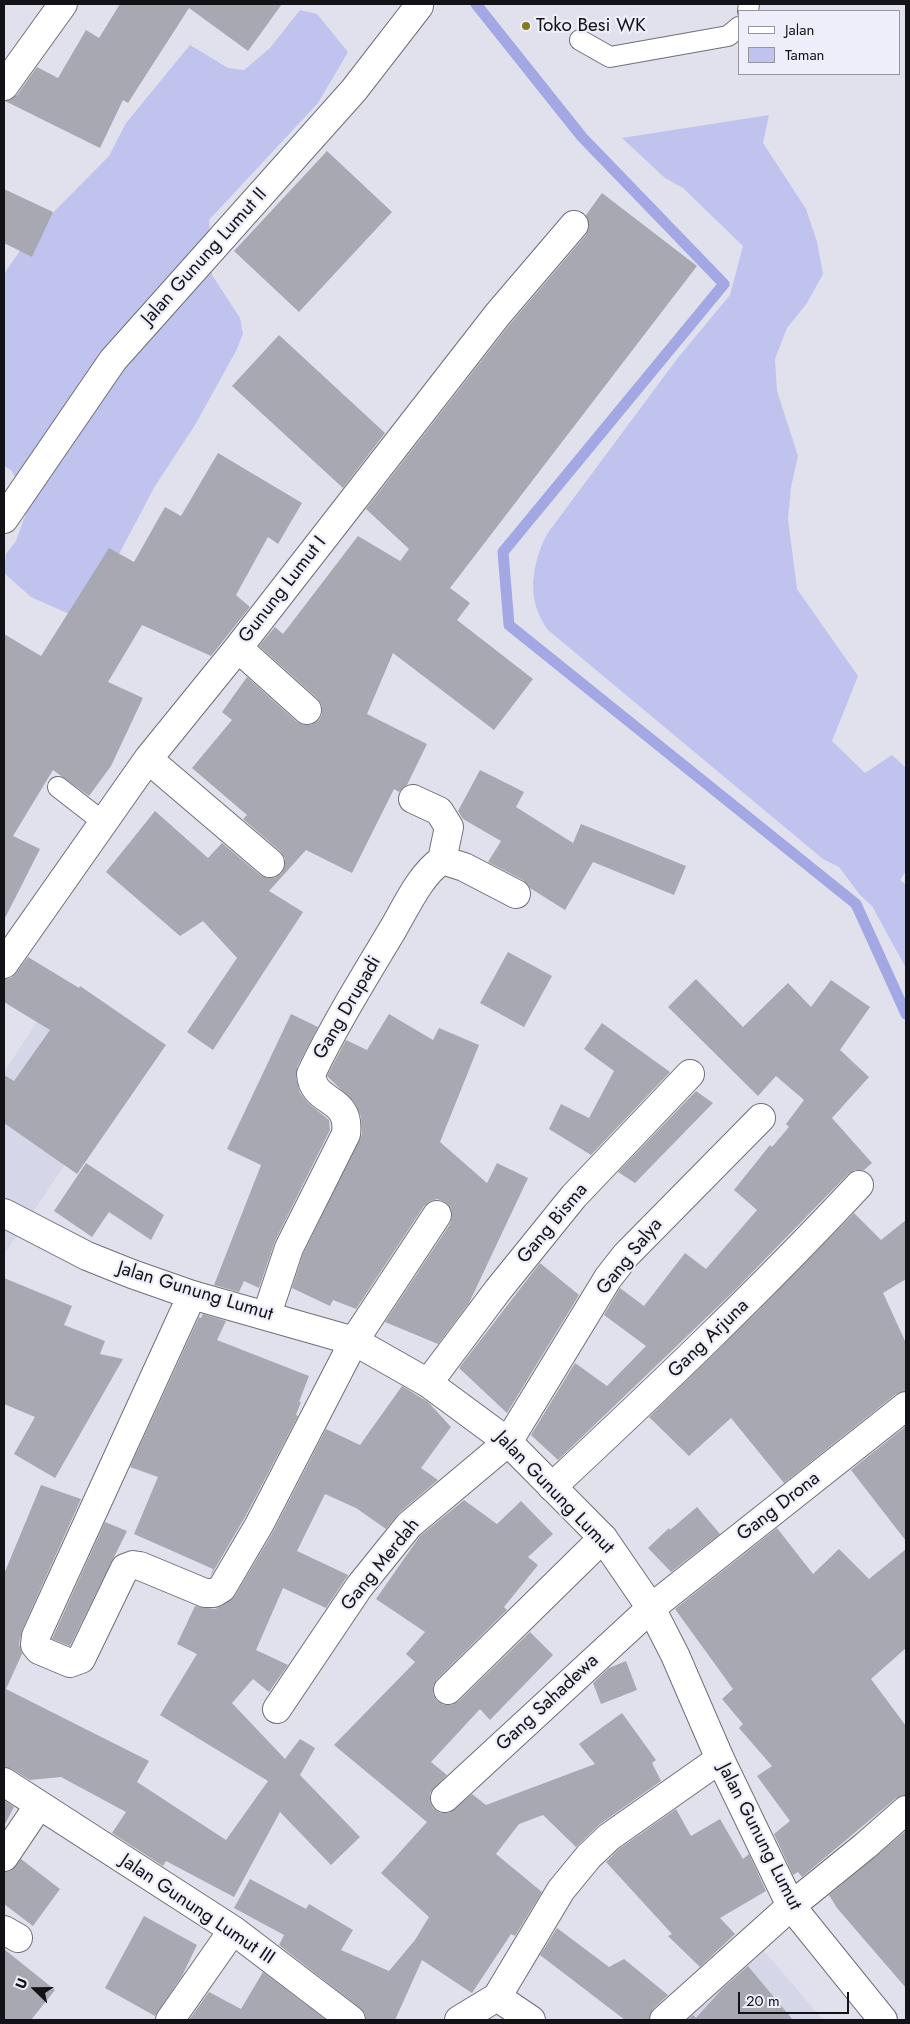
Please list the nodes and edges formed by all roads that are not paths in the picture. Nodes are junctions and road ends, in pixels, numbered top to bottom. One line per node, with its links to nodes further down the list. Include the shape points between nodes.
1 (63, 4): 5 (street)
2 (419, 6): 7 (street, Jalan Gunung Lumut II, via 354,90 113,360)
3 (738, 28): 4 (lane, via 728,36 610,57)
4 (580, 40)
5 (4, 86)
6 (574, 225): 8 (street, Gunung Lumut I, via 498,314)
7 (4, 519)
8 (238, 648): 9 (street); 10 (street, Gunung Lumut I)
9 (307, 710)
10 (148, 759): 13 (street, Gunung Lumut I); 15 (street)
11 (58, 787): 13 (lane)
12 (413, 799): 14 (street, via 439,811 449,827)
13 (103, 822): 17 (street, Gunung Lumut I)
14 (442, 860): 16 (street, via 464,867); 24 (street, Gang Drupadi, via 434,865 412,897 311,1074 317,1091 344,1112 348,1122 346,1134 289,1248)
15 (270, 863)
16 (516, 894)
17 (4, 964)
18 (690, 1074): 26 (street, Gang Bisma, via 574,1196)
19 (761, 1118): 28 (street, Gang Salya, via 671,1208 608,1278)
20 (859, 1185): 29 (street, Gang Arjuna, via 779,1270)
21 (4, 1213): 23 (street, Jalan Gunung Lumut, via 86,1256)
22 (438, 1215): 25 (street)
23 (192, 1294): 24 (street, Jalan Gunung Lumut); 25 (street, via 36,1636 35,1645 39,1650 70,1664 81,1659 126,1568 140,1566 204,1592 214,1593 222,1588 259,1525)
24 (267, 1314): 25 (street, Jalan Gunung Lumut)
25 (354, 1341): 26 (street, Jalan Gunung Lumut)
26 (428, 1383): 28 (street, Jalan Gunung Lumut)
27 (906, 1406): 31 (street, Gang Drona)
28 (508, 1442): 29 (street, Jalan Gunung Lumut); 33 (street, Gang Merdah, via 409,1525 358,1587)
29 (552, 1487): 30 (street, Jalan Gunung Lumut)
30 (603, 1538): 31 (street, Jalan Gunung Lumut); 32 (street)
31 (651, 1608): 34 (street, Jalan Gunung Lumut); 36 (street, Gang Sahadewa)
32 (448, 1690)
33 (277, 1709)
34 (720, 1759): 40 (street, Jalan Gunung Lumut); 42 (street, via 609,1837 589,1856 561,1890)
35 (4, 1782): 37 (street, Jalan Gunung Lumut III)
36 (445, 1798)
37 (39, 1805): 39 (street); 41 (street, Jalan Gunung Lumut III)
38 (906, 1810): 40 (street)
39 (4, 1857)
40 (791, 1906): 47 (street); 48 (street, Jalan Gunung Lumut)
41 (233, 1930): 43 (street); 44 (street, Jalan Gunung Lumut III)
42 (497, 1997): 45 (street); 46 (street)
43 (170, 2020)
44 (352, 2020)
45 (459, 2020)
46 (531, 2020)
47 (664, 2020)
48 (883, 2020)

